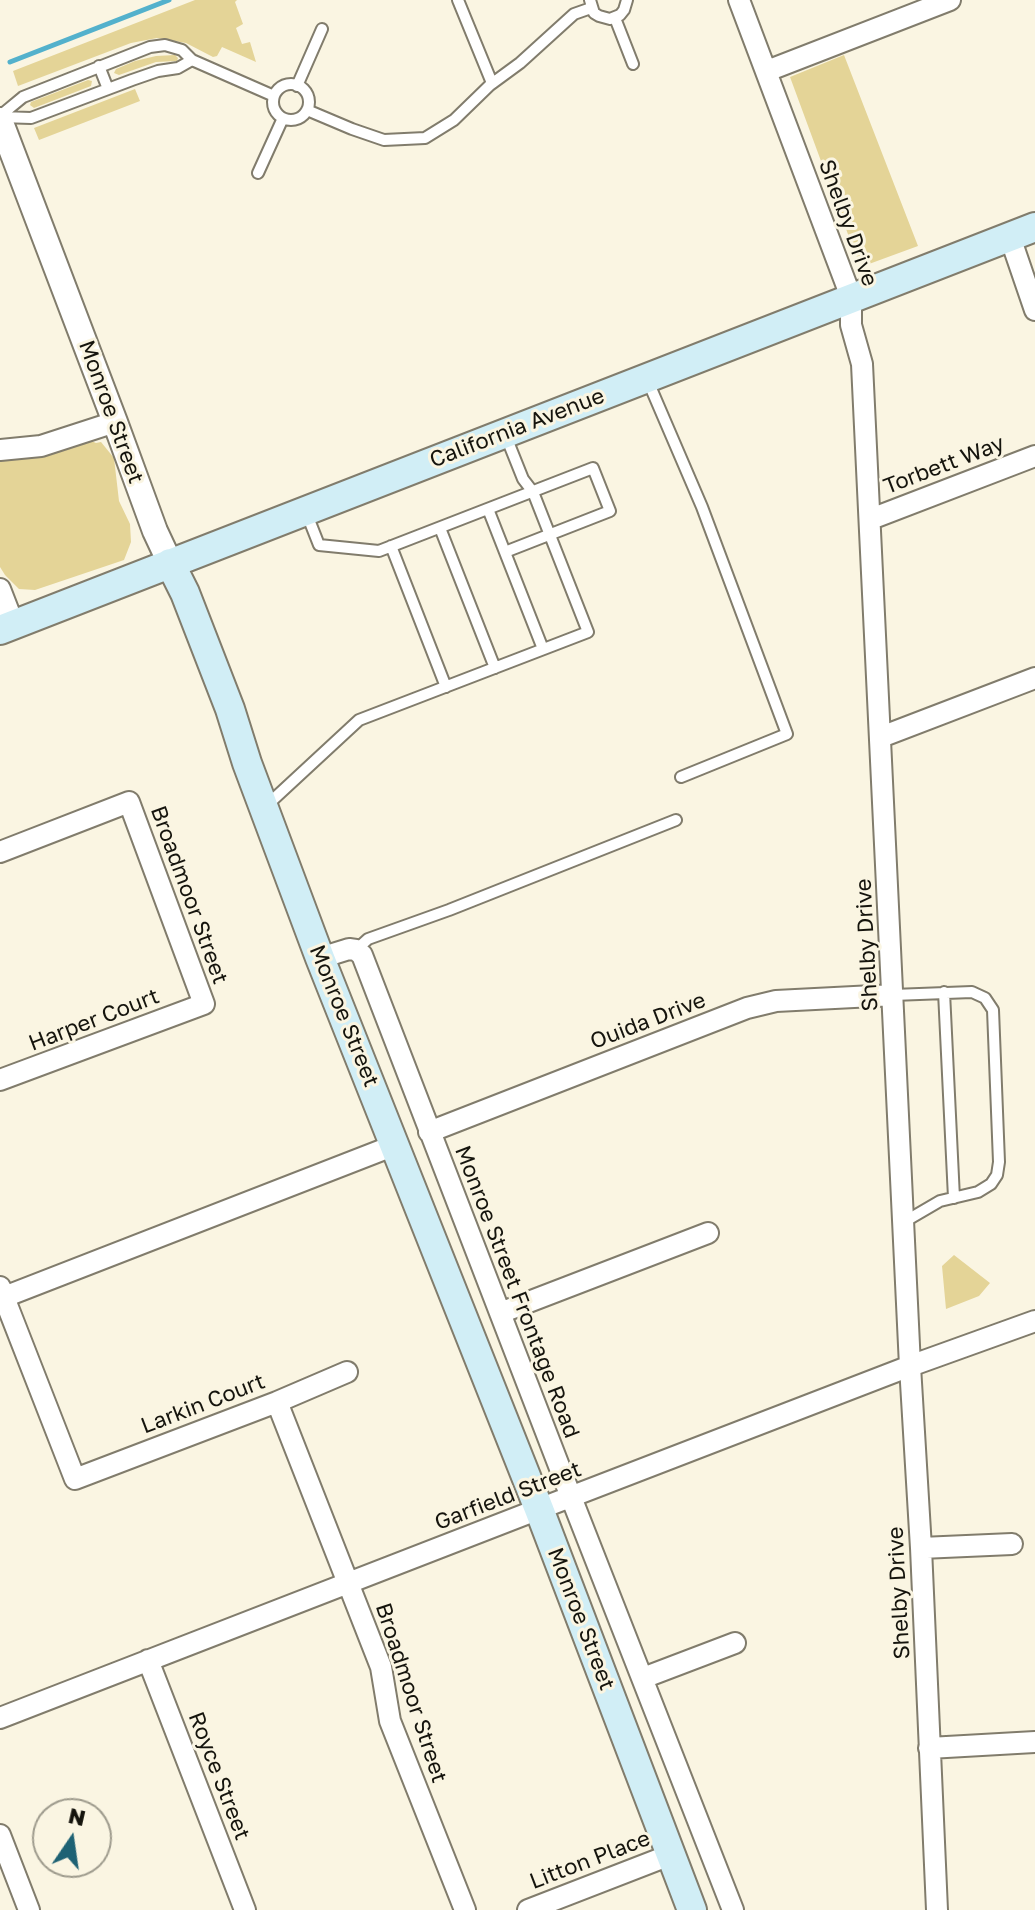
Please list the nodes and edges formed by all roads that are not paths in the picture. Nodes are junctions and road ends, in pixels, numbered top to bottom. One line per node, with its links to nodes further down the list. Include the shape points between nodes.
1 (458, 0): 12 (lane)
2 (627, 0): 6 (lane)
3 (739, 0): 11 (street, Shelby Drive)
4 (950, 0): 11 (street)
5 (590, 4): 6 (lane, via 599,16); 12 (lane)
6 (615, 18): 9 (lane)
7 (322, 29): 13 (lane)
8 (192, 60): 10 (lane, via 165,45); 14 (lane); 15 (lane)
9 (633, 64)
10 (99, 66): 14 (lane); 17 (lane, via 23,97)
11 (767, 71): 21 (street, Shelby Drive)
12 (492, 83): 16 (lane, via 454,120 425,138 384,140)
13 (297, 86): 15 (lane, via 286,85); 16 (lane, via 306,93)
14 (108, 89): 17 (lane, via 31,118)
15 (274, 96): 18 (lane, via 273,106)
16 (307, 110): 18 (lane, via 294,120)
17 (0, 118): 24 (street, Monroe Street)
18 (283, 118): 19 (lane)
19 (258, 173)
20 (1023, 232): 21 (main road, California Avenue); 22 (street)
21 (851, 297): 23 (main road, California Avenue); 31 (street, Shelby Drive, via 851,325 862,364)
22 (1035, 310)
23 (646, 377): 25 (main road, California Avenue); 44 (lane, via 702,507 787,734)
24 (115, 422): 26 (street, via 41,446); 36 (street, Monroe Street)
25 (504, 433): 28 (lane); 30 (main road, California Avenue)
26 (0, 450)
27 (1035, 456): 31 (street, Torbett Way)
28 (533, 492): 29 (lane); 33 (lane); 33 (lane, via 593,468 599,482 610,511)
29 (488, 509): 32 (lane); 35 (lane)
30 (305, 510): 34 (lane, via 319,545 379,551); 36 (main road, California Avenue)
31 (871, 519): 43 (street, Shelby Drive)
32 (440, 528): 34 (lane); 40 (lane)
33 (550, 534): 35 (lane); 39 (lane, via 588,632)
34 (391, 546): 42 (lane)
35 (505, 552): 39 (lane)
36 (170, 563): 38 (main road, California Avenue); 45 (main road, Monroe Street)
37 (0, 589): 38 (street)
38 (7, 627)
39 (543, 649): 40 (lane)
40 (495, 668): 42 (lane)
41 (1035, 678): 43 (street)
42 (446, 687): 45 (lane, via 359,720)
43 (881, 737): 51 (street, Shelby Drive)
44 (681, 777)
45 (264, 808): 49 (main road, Monroe Street)
46 (676, 820): 48 (lane, via 368,939)
47 (0, 852): 52 (street, Broadmoor Street, via 129,802)
48 (356, 950): 49 (street); 54 (street, Monroe Street Frontage Road)
49 (320, 958): 55 (main road, Monroe Street)
50 (944, 992): 51 (lane); 56 (lane); 56 (lane, via 972,992 993,1010 997,1175 978,1192)
51 (893, 995): 54 (street, Ouida Drive, via 776,1001 747,1008); 57 (street, Shelby Drive)
52 (204, 1004): 53 (street, Harper Court)
53 (0, 1080)
54 (429, 1132): 60 (street, Monroe Street Frontage Road)
55 (395, 1145): 59 (street); 66 (main road, Monroe Street)
56 (954, 1198): 57 (lane)
57 (904, 1222): 62 (street, Shelby Drive)
58 (708, 1233): 60 (street)
59 (2, 1292): 64 (street, Larkin Court, via 75,1479)
60 (500, 1313): 65 (street, Monroe Street Frontage Road)
61 (1035, 1321): 62 (street, Garfield Street)
62 (910, 1366): 65 (street, Garfield Street); 68 (street, Shelby Drive)
63 (347, 1372): 64 (street, Larkin Court)
64 (277, 1402): 69 (street, Broadmoor Street)
65 (571, 1497): 66 (street, Garfield Street); 72 (street, Monroe Street Frontage Road)
66 (539, 1509): 69 (street, Garfield Street); 77 (main road, Monroe Street)
67 (1012, 1544): 68 (street)
68 (921, 1548): 75 (street, Shelby Drive)
69 (348, 1583): 71 (street, Garfield Street); 80 (street, Broadmoor Street, via 381,1667 390,1721)
70 (735, 1643): 72 (street)
71 (148, 1660): 73 (street, Garfield Street); 79 (street, Royce Street)
72 (643, 1678): 83 (street, Monroe Street Frontage Road)
73 (0, 1718)
74 (1035, 1742): 75 (street)
75 (929, 1748): 84 (street, Shelby Drive)
76 (0, 1835): 78 (street)
77 (670, 1855): 81 (street, Litton Place); 82 (main road, Monroe Street)
78 (29, 1910)
79 (245, 1910)
80 (465, 1910)
81 (528, 1910)
82 (692, 1910)
83 (733, 1910)
84 (937, 1910)

